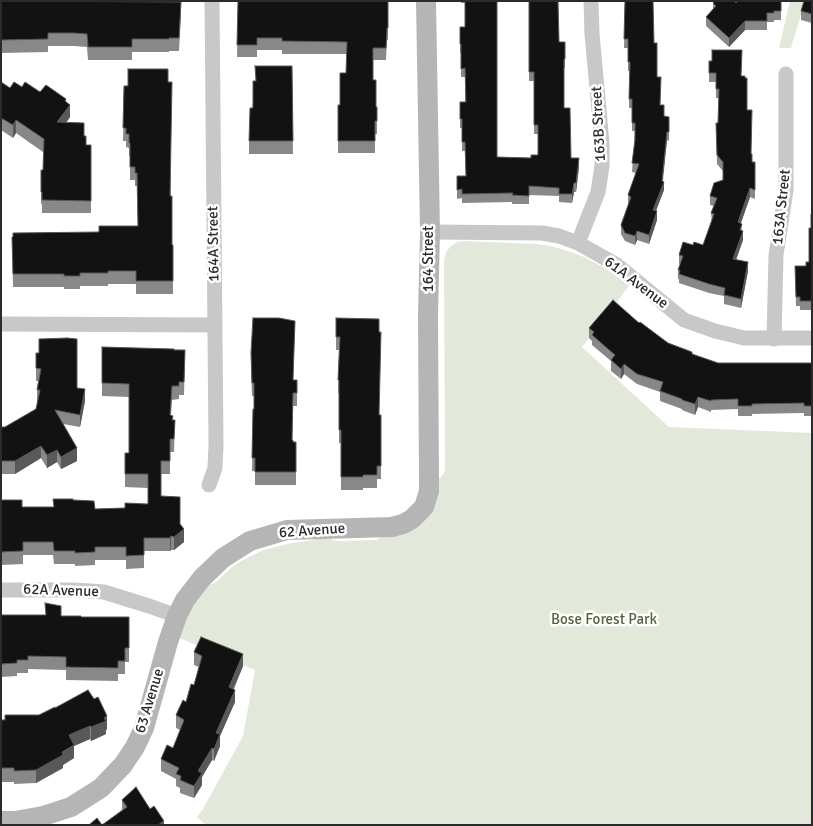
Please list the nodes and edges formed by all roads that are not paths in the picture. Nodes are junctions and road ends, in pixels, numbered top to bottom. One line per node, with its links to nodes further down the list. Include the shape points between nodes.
1 (212, 1): 8 (street, 164A Street)
2 (426, 1): 5 (street, 164 Street)
3 (591, 1): 6 (street, 163B Street, via 602,166 598,192)
4 (786, 74): 9 (street, 163A Street, via 786,190 776,255)
5 (430, 232): 6 (street, 61A Avenue, via 542,233); 12 (street, 164 Street, via 429,491)
6 (578, 243): 9 (street, 61A Avenue, via 618,265 684,320 744,338)
7 (1, 324): 8 (street)
8 (215, 325): 11 (street, 164A Street, via 216,446 215,468)
9 (774, 338): 10 (street, 61A Avenue)
10 (812, 338)
11 (209, 486)
12 (418, 514): 14 (street, 62 Avenue, via 392,528 287,530 250,541 222,558 202,578 184,600)
13 (1, 590): 14 (street, 62A Avenue, via 104,592)
14 (177, 616): 15 (street, 63 Avenue, via 144,728 123,765 101,788 72,807 43,816)
15 (1, 821)

